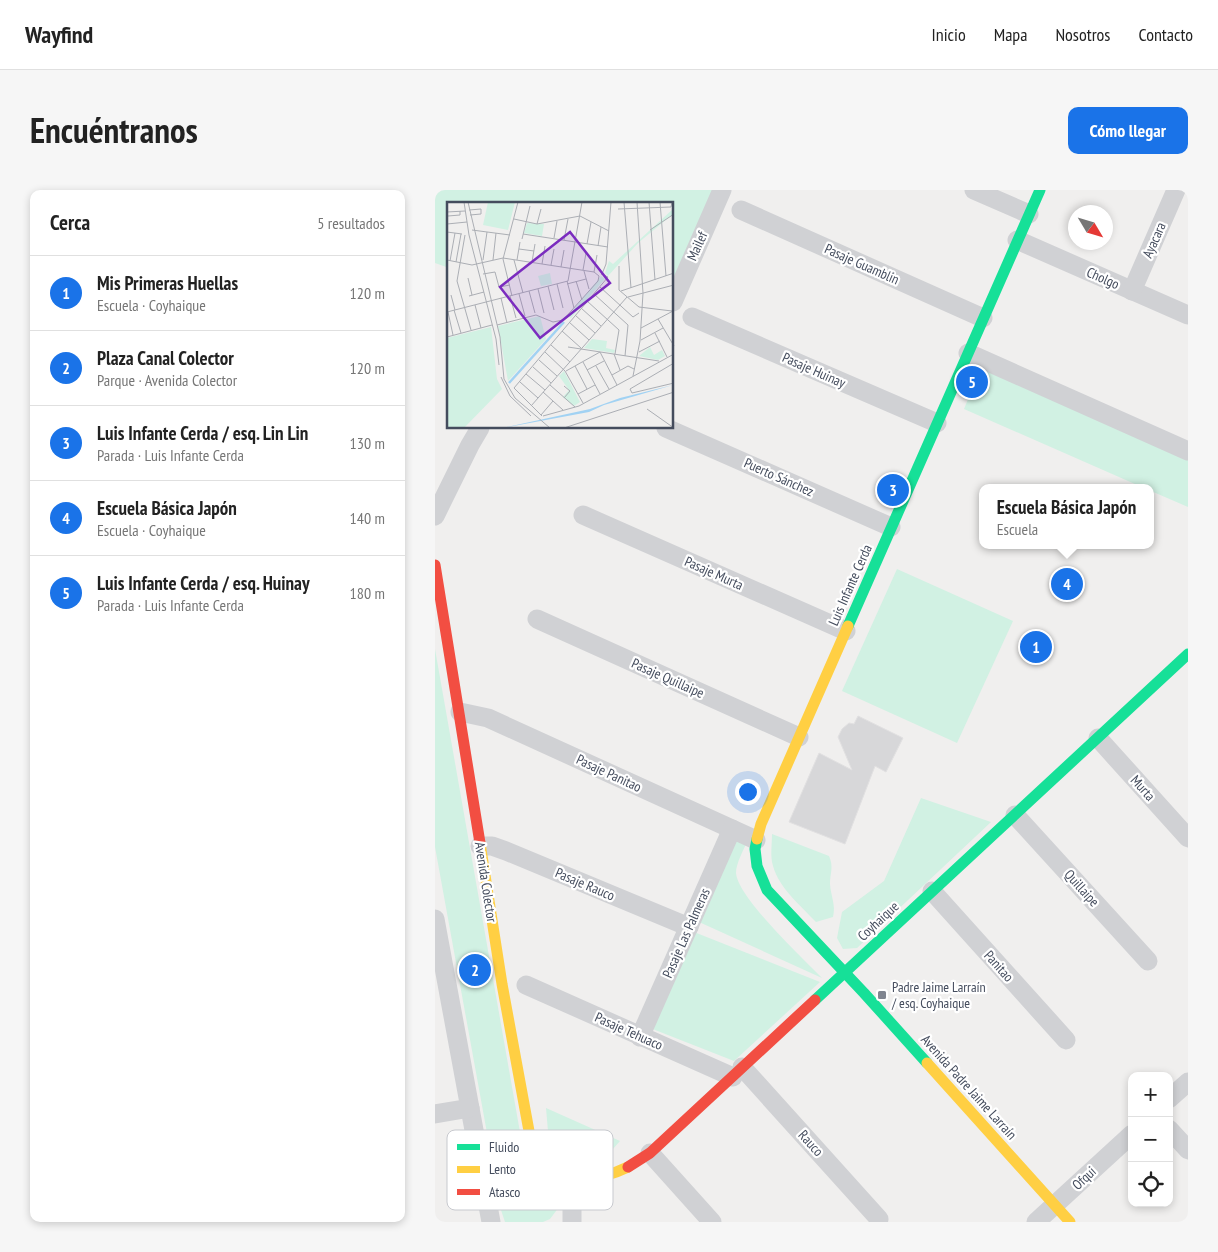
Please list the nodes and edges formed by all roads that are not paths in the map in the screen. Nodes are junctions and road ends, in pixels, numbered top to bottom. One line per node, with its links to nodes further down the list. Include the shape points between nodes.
1 (722, 190): 9 (street, Mailef)
2 (974, 190): 6 (street)
3 (1040, 190): 6 (street, Luis Infante Cerda)
4 (1176, 190): 8 (street, Ayacara)
5 (741, 210): 12 (street, Pasaje Guamblin)
6 (1029, 214): 7 (street, Luis Infante Cerda)
7 (1017, 240): 8 (street, Cholgo); 12 (street, Luis Infante Cerda)
8 (1132, 291): 10 (street, Cholgo)
9 (674, 300)
10 (1188, 315)
11 (692, 317): 14 (street, Pasaje Huinay)
12 (983, 318): 13 (street, Luis Infante Cerda)
13 (968, 352): 14 (street, Luis Infante Cerda); 17 (street)
14 (937, 424): 20 (street, Luis Infante Cerda)
15 (479, 429): 19 (street)
16 (668, 429): 20 (street, Puerto Sánchez)
17 (1188, 451)
18 (583, 515): 23 (street, Pasaje Murta)
19 (435, 516)
20 (891, 527): 23 (street, Luis Infante Cerda)
21 (435, 565): 25 (street, Avenida Colector)
22 (537, 619): 26 (street, Pasaje Quillaipe)
23 (846, 631): 26 (street, Luis Infante Cerda)
24 (1187, 658): 27 (street, Coyhaique)
25 (460, 712): 29 (street, Pasaje Panitao, via 488,718); 32 (street, Avenida Colector)
26 (799, 737): 31 (street, Luis Infante Cerda)
27 (1098, 738): 28 (street, Coyhaique); 30 (street, Murta)
28 (1015, 815): 33 (street, Coyhaique); 36 (street, Quillaipe)
29 (733, 829): 31 (street, Pasaje Panitao); 35 (street, Pasaje Las Palmeras)
30 (1188, 838)
31 (756, 840): 37 (street, Luis Infante Cerda, via 755,863 761,882)
32 (480, 846): 35 (street, Pasaje Rauco, via 506,851); 48 (street, Avenida Colector)
33 (932, 892): 37 (street, Coyhaique); 41 (street, Panitao)
34 (435, 918): 39 (street)
35 (689, 927): 40 (street, Pasaje Las Palmeras)
36 (1148, 961)
37 (845, 973): 42 (street, Coyhaique); 54 (street, Avenida Padre Jaime Larraín)
38 (526, 985): 40 (street, Pasaje Tehuaco)
39 (443, 1001): 45 (street)
40 (640, 1037): 42 (street, Pasaje Tehuaco)
41 (1067, 1040)
42 (737, 1072): 52 (street, Coyhaique); 55 (street, Rauco)
43 (1188, 1082): 44 (street)
44 (1173, 1095)
45 (470, 1108): 46 (street); 47 (street)
46 (435, 1114)
47 (473, 1130)
48 (530, 1130)
49 (1173, 1133): 51 (street)
50 (1128, 1138): 54 (street, Ofqui)
51 (1188, 1150)
52 (650, 1153): 53 (street, Coyhaique); 56 (street)
53 (613, 1174)
54 (1055, 1205): 57 (street, Ofqui); 58 (street, Avenida Padre Jaime Larraín)
55 (879, 1219)
56 (712, 1222)
57 (1036, 1222)
58 (1070, 1222)

